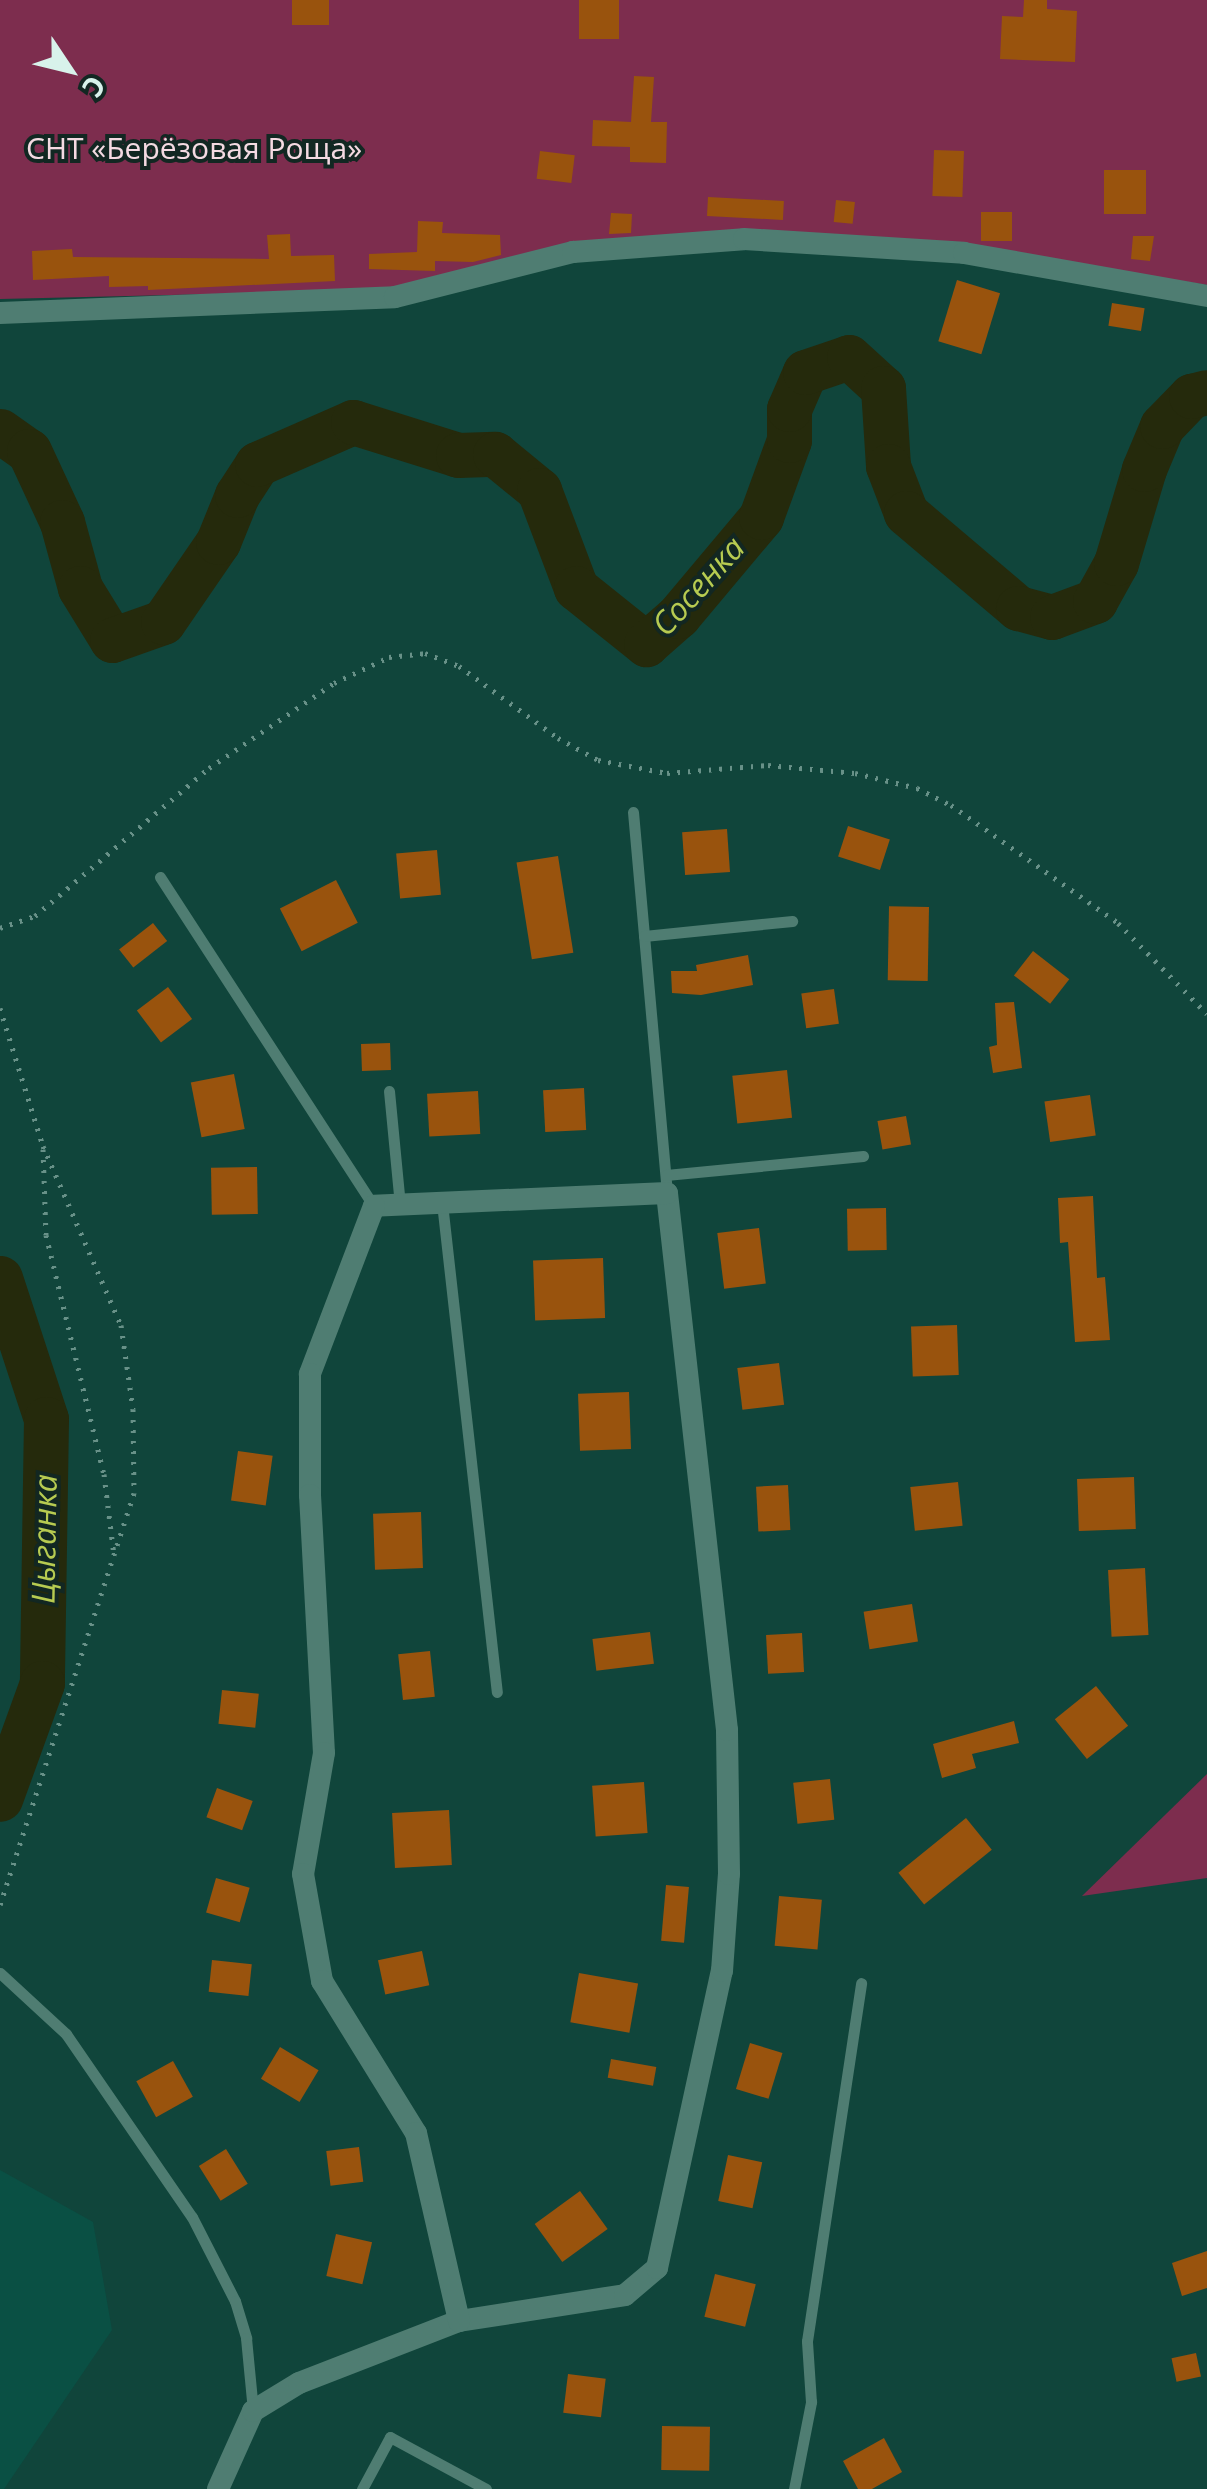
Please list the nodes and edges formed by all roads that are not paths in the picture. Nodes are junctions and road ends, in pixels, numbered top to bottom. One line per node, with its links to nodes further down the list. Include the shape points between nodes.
1 (1207, 296): 2 (street, via 964,254 744,239 573,252 395,297)
2 (0, 312)
3 (633, 812): 6 (lane)
4 (160, 877): 12 (lane)
5 (792, 921): 6 (lane)
6 (644, 936): 9 (lane)
7 (389, 1091): 11 (lane)
8 (863, 1156): 9 (lane)
9 (666, 1184): 10 (street); 16 (street, via 727,1730 722,1971 656,2268 625,2296)
10 (442, 1204): 11 (street); 13 (lane)
11 (400, 1205): 12 (street)
12 (374, 1206): 16 (street, via 310,1374 324,1753 303,1874 322,1981 416,2133)
13 (497, 1692)
14 (0, 1973): 17 (lane, via 66,2034 192,2218 235,2301)
15 (861, 1982): 21 (lane, via 807,2341 811,2402)
16 (459, 2321): 17 (street, via 299,2383)
17 (253, 2411): 18 (street)
18 (218, 2489)
19 (362, 2489): 20 (lane, via 390,2437)
20 (486, 2489)
21 (794, 2489)

